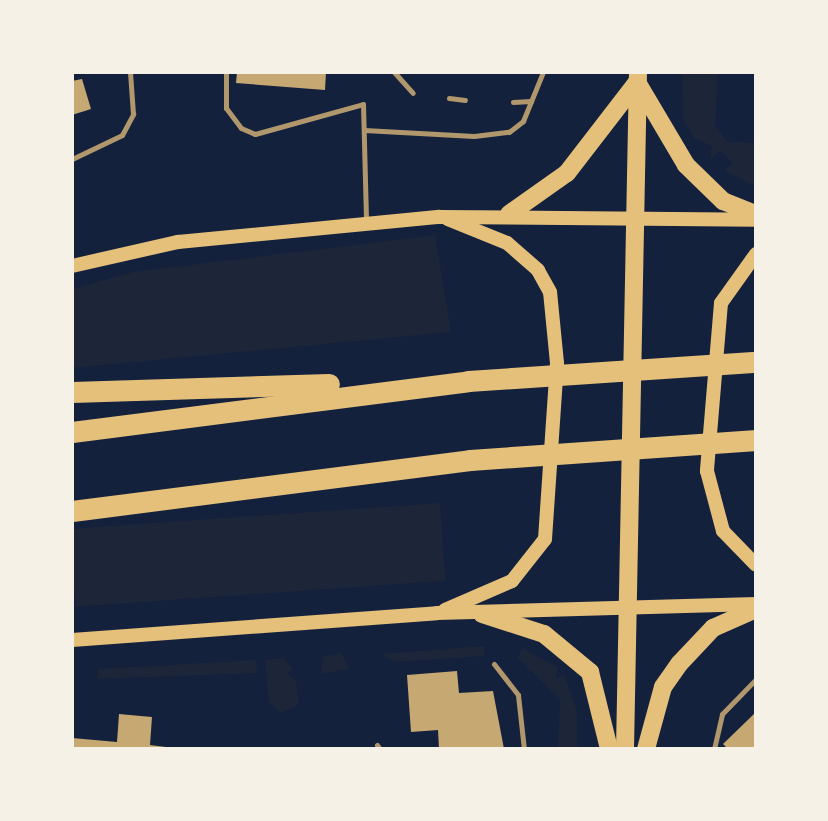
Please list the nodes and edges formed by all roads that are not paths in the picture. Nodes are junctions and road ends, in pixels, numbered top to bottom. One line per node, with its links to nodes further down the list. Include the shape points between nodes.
1 (130, 72): 12 (lane, via 132,114 122,135)
2 (226, 72): 11 (lane, via 226,108 248,132 270,133 363,104)
3 (394, 72): 6 (lane)
4 (543, 72): 9 (lane)
5 (637, 77): 13 (main road, via 567,173); 14 (main road, via 686,165 723,201); 16 (main road)
6 (413, 93)
7 (449, 98): 8 (lane)
8 (465, 100)
9 (531, 101): 10 (lane); 11 (lane, via 523,121 509,132 474,136)
10 (513, 102)
11 (364, 130): 18 (lane)
12 (72, 159)
13 (509, 214): 15 (main road); 16 (main road)
14 (756, 214)
15 (440, 216): 18 (main road); 30 (main road, via 507,243 538,270 550,292 557,363 545,539 512,581)
16 (632, 219): 17 (main road); 29 (main road)
17 (756, 220)
18 (366, 222): 20 (main road, via 178,242)
19 (756, 254): 27 (main road, via 721,303 707,471 723,531)
20 (72, 266)
21 (756, 362): 22 (highway)
22 (468, 381): 23 (highway); 24 (highway)
23 (72, 392)
24 (72, 432)
25 (756, 440): 26 (highway, via 470,460)
26 (72, 511)
27 (756, 565)
28 (756, 606): 29 (main road); 38 (main road, via 713,628 680,663 663,687)
29 (624, 611): 31 (main road); 37 (main road)
30 (437, 613): 31 (main road); 32 (main road)
31 (482, 614): 36 (main road, via 544,634 590,672)
32 (72, 640)
33 (494, 664): 35 (lane, via 518,695)
34 (756, 679): 39 (lane, via 722,714)
35 (524, 749)
36 (609, 749)
37 (625, 749)
38 (646, 749)
39 (714, 749)

